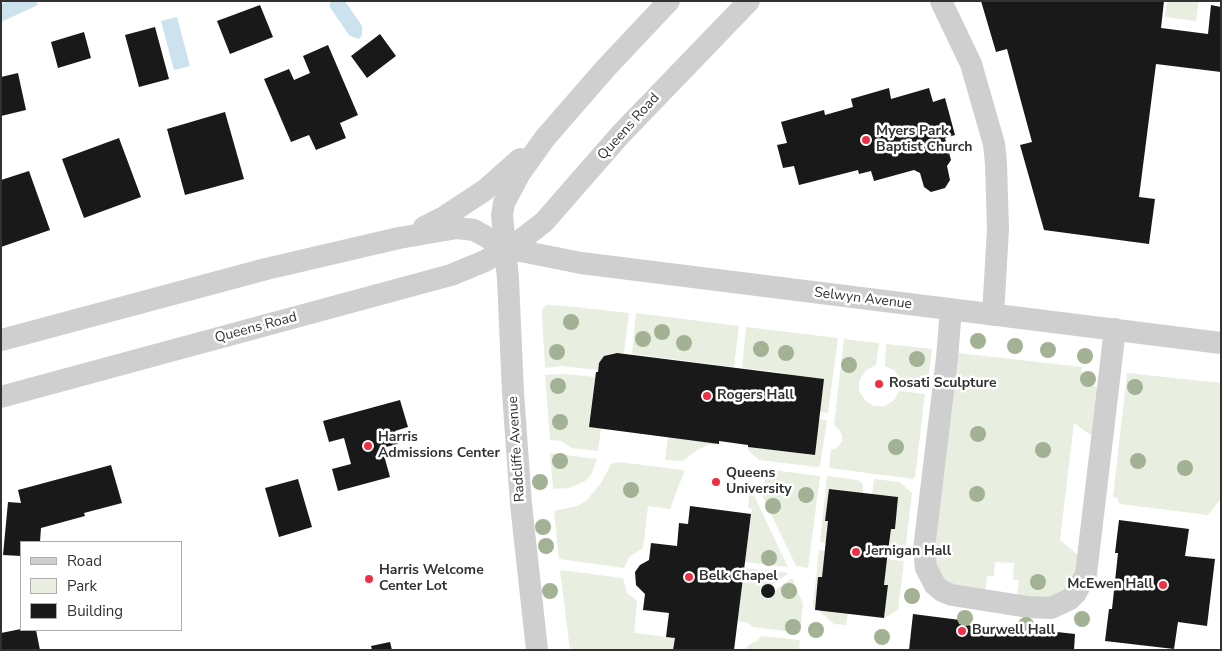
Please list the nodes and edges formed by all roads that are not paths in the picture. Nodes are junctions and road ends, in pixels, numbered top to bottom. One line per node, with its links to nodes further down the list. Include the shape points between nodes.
1 (670, 1): 4 (street, via 605,68)
2 (749, 1): 6 (street, Queens Road, via 620,135 544,222)
3 (941, 1): 8 (street, via 971,64 994,144 998,228)
4 (545, 138): 5 (street, via 467,203); 6 (street, via 504,203 502,215)
5 (399, 238): 6 (street, via 448,228 470,229); 10 (street, via 266,269)
6 (506, 248): 7 (street, Selwyn Avenue, via 591,264); 12 (street, Queens Road, via 451,275); 13 (street, Radcliffe Avenue, via 521,504)
7 (951, 309): 8 (street, Selwyn Avenue); 9 (street, via 924,549 926,568 935,585 952,595 1028,608 1051,608 1070,599 1086,574)
8 (993, 315): 9 (street, Selwyn Avenue)
9 (1115, 330): 11 (street, Selwyn Avenue)
10 (1, 340)
11 (1221, 343)
12 (1, 397)
13 (537, 650)

